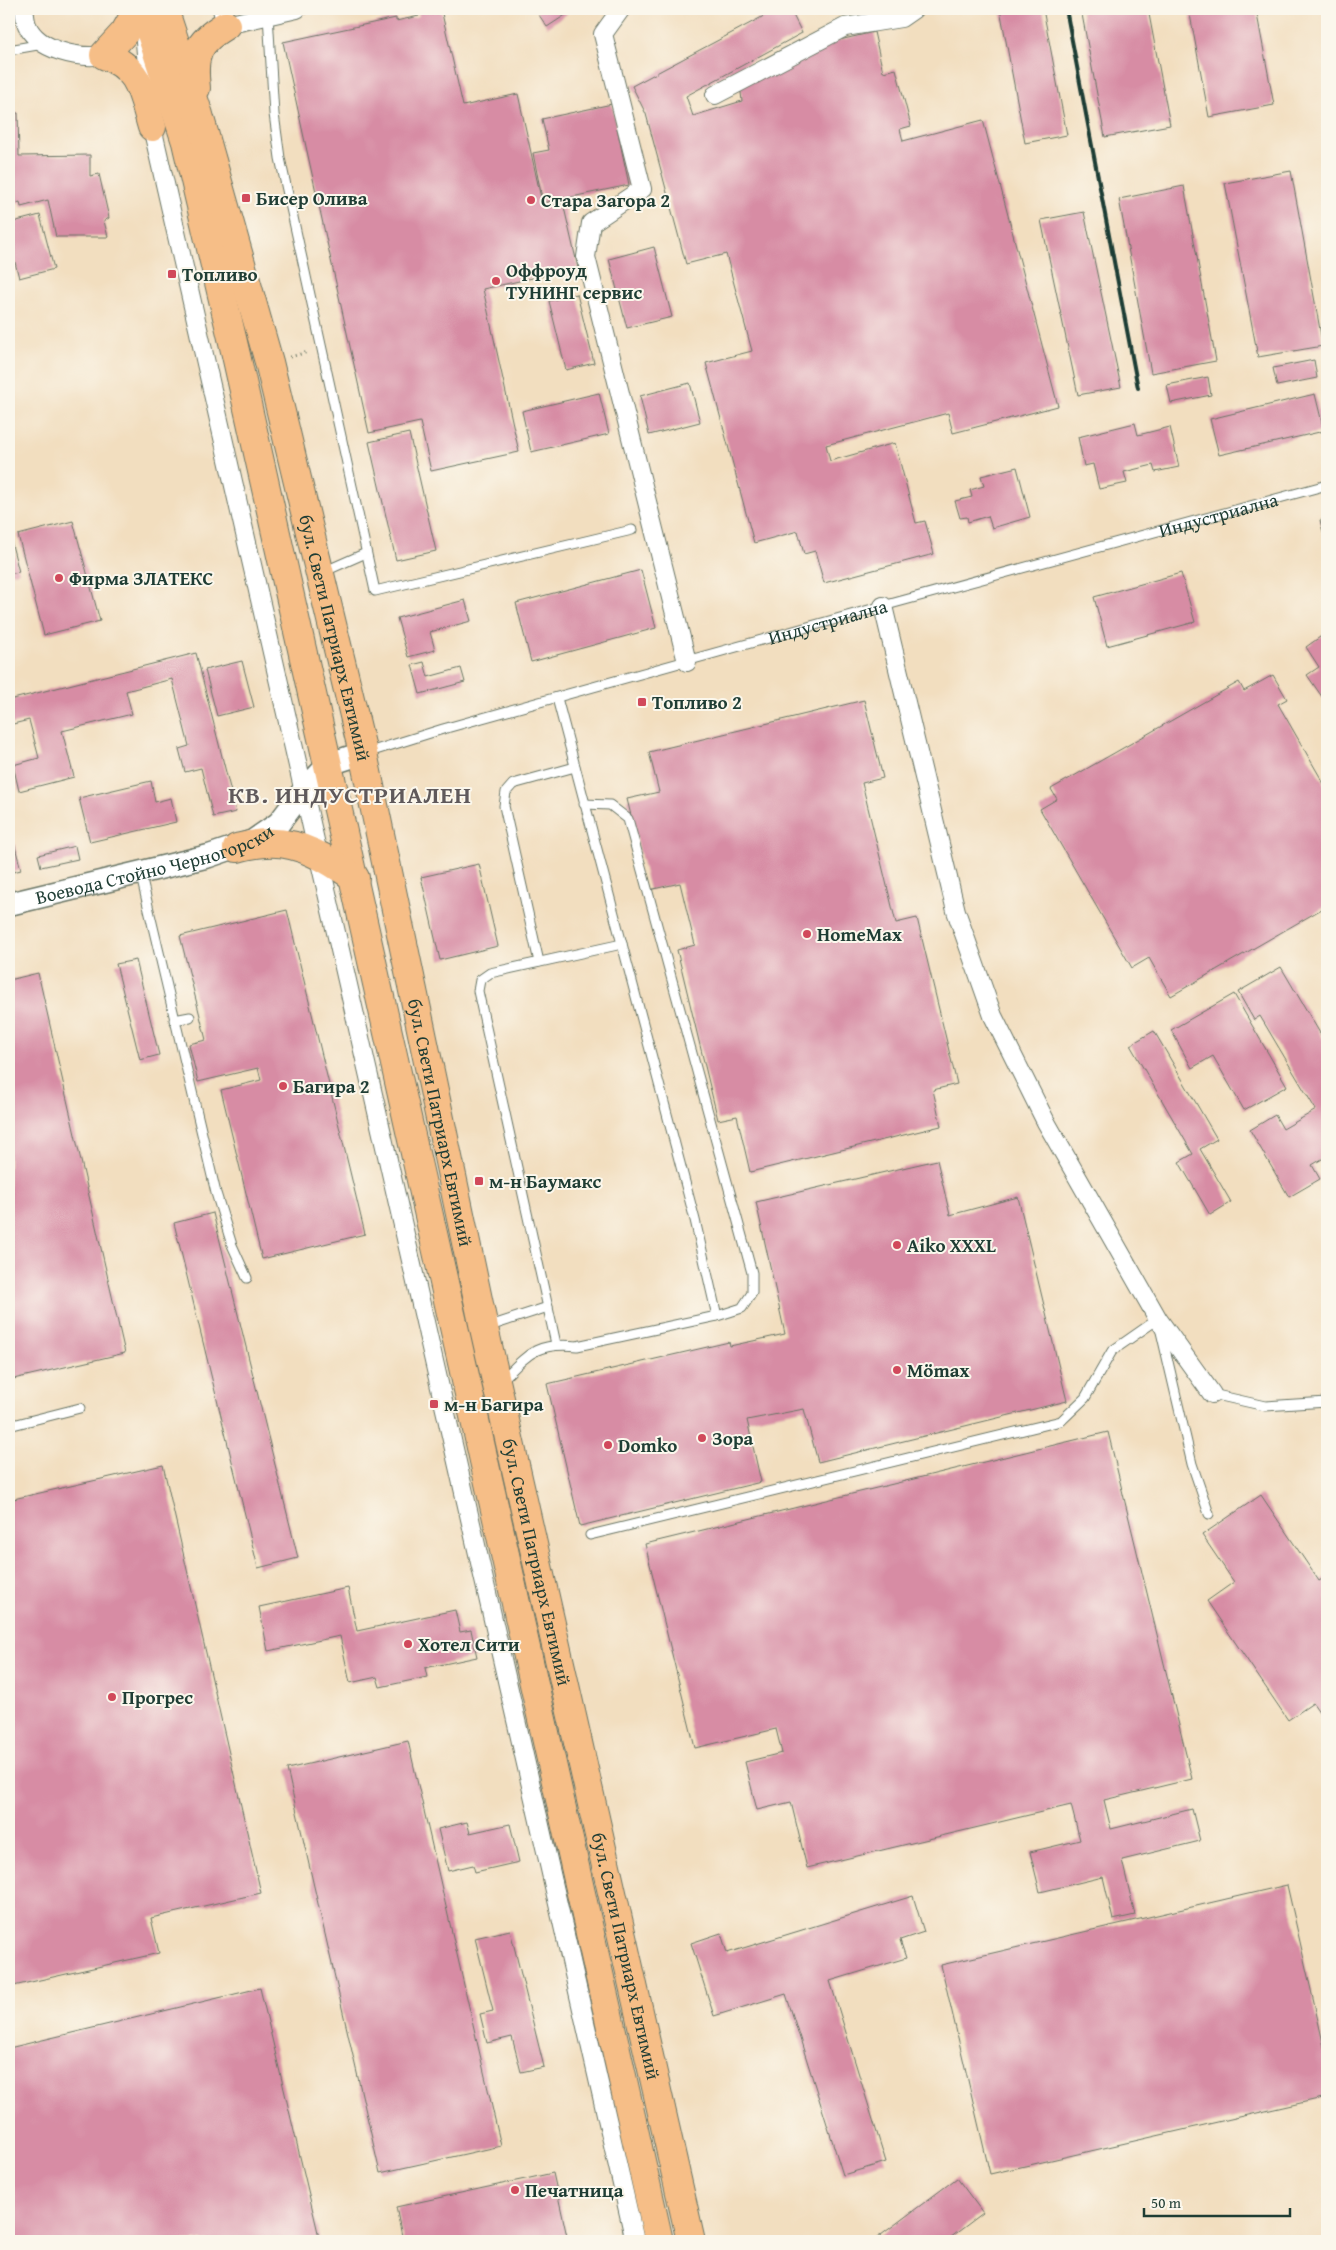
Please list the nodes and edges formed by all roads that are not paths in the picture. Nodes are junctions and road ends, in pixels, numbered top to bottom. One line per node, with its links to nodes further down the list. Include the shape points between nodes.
1 (24, 9): 10 (street, via 27,25)
2 (141, 9): 12 (main road); 15 (street); 24 (main road, бул. Свети Патриарх Евтимий, via 188,152)
3 (164, 9): 14 (main road, бул. Свети Патриарх Евтимий)
4 (174, 9): 9 (main road, via 194,24 210,26)
5 (297, 9): 8 (street)
6 (621, 9): 21 (street, via 603,34 642,189 591,223 586,256)
7 (914, 9): 13 (street, via 901,18 845,27)
8 (268, 15): 9 (street); 18 (lane, via 280,158)
9 (224, 17): 14 (main road, via 198,48 195,78)
10 (46, 44): 11 (lane); 12 (street, via 69,53 94,57)
11 (9, 50)
12 (104, 55): 15 (main road, via 126,66 134,75)
13 (715, 94)
14 (199, 115): 19 (main road, бул. Свети Патриарх Евтимий, via 269,362)
15 (152, 127): 26 (street)
16 (1327, 485): 20 (lane, Индустриална)
17 (632, 530): 18 (lane, via 375,591)
18 (366, 553): 19 (lane)
19 (320, 573): 23 (main road, бул. Свети Патриарх Евтимий)
20 (883, 606): 21 (lane, Индустриална); 40 (street, via 956,911 994,1016 1046,1122)
21 (687, 662): 22 (lane, Индустриална)
22 (557, 698): 23 (lane, Индустриална); 25 (lane)
23 (363, 754): 24 (street, Индустриална); 41 (main road, бул. Свети Патриарх Евтимий)
24 (329, 764): 26 (street, Воевода Стойно Черногорски); 31 (main road, бул. Свети Патриарх Евтимий)
25 (575, 768): 27 (lane); 34 (lane, via 513,784 506,792 504,806)
26 (304, 790): 28 (street, Воевода Стойно Черногорски, via 279,823 266,834); 29 (street)
27 (584, 804): 33 (lane); 39 (lane, via 610,805 628,819 752,1273 752,1293 742,1308)
28 (236, 848): 29 (main road, via 267,842 300,848); 30 (street, Воевода Стойно Черногорски)
29 (319, 856): 31 (main road); 50 (street)
30 (140, 872): 32 (street, Воевода Стойно Черногорски); 36 (lane)
31 (355, 878): 51 (main road, бул. Свети Патриарх Евтимий)
32 (9, 904)
33 (622, 944): 34 (lane); 39 (lane)
34 (539, 962): 38 (lane, via 490,973 480,980 478,992)
35 (190, 1017): 36 (lane)
36 (174, 1020): 37 (lane, via 216,1193 232,1246)
37 (247, 1278)
38 (548, 1307): 41 (lane); 42 (lane)
39 (717, 1316): 42 (lane, via 577,1346)
40 (1158, 1319): 44 (street); 48 (lane, via 1192,1464); 49 (lane, via 1112,1352 1085,1398 1061,1421)
41 (484, 1328): 43 (main road, бул. Свети Патриарх Евтимий)
42 (556, 1344): 43 (lane, via 529,1353)
43 (498, 1385): 52 (main road, бул. Свети Патриарх Евтимий)
44 (1212, 1394): 45 (lane, via 1265,1406)
45 (1327, 1402)
46 (80, 1408): 47 (lane)
47 (9, 1426)
48 (1210, 1514)
49 (590, 1535)
50 (635, 2241)
51 (659, 2241)
52 (691, 2241)

